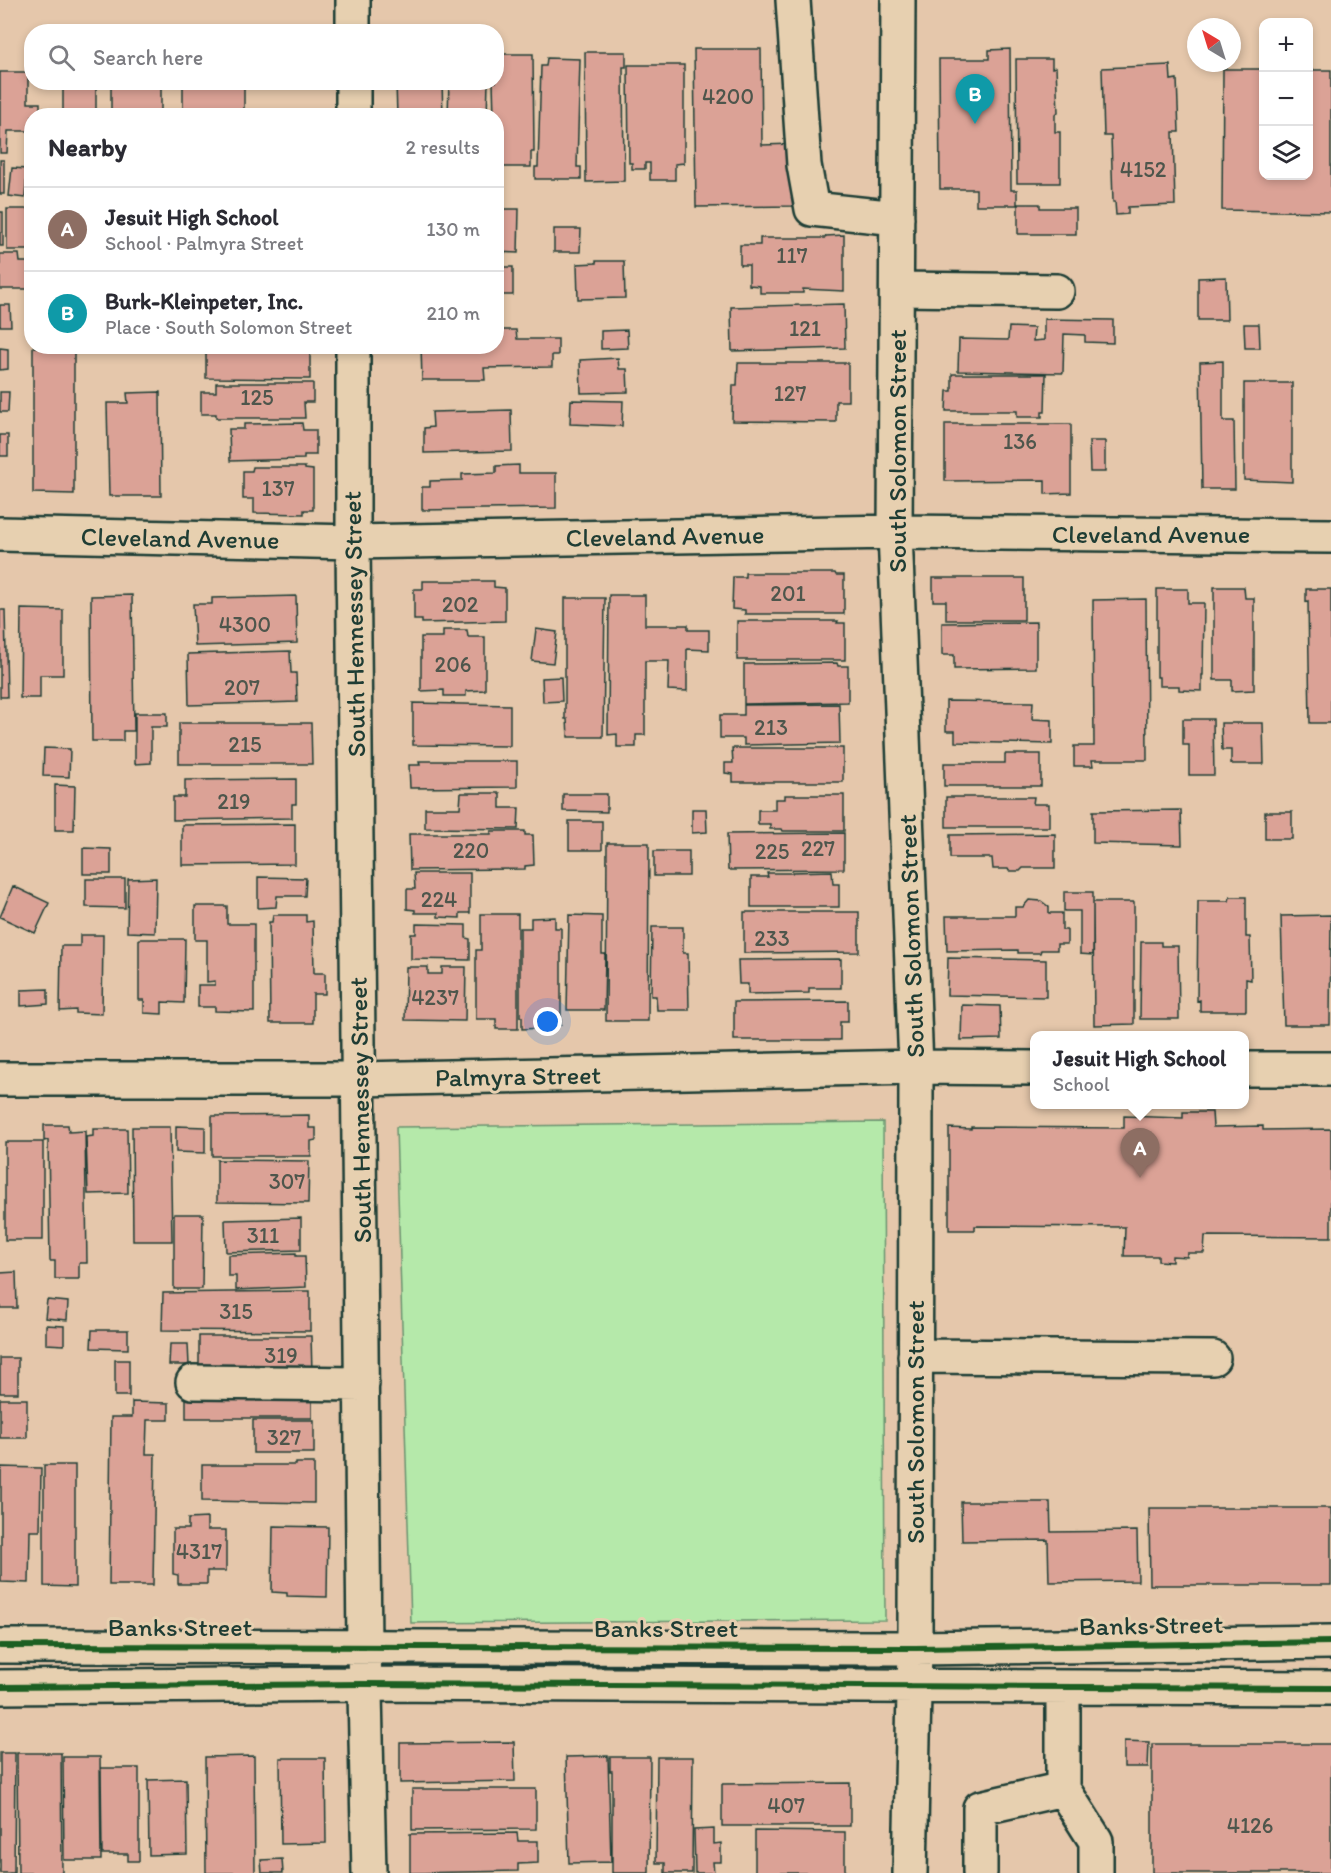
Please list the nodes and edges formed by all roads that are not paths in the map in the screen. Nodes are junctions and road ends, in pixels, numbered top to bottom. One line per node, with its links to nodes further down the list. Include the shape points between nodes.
1 (353, 0): 4 (street)
2 (793, 0): 7 (street, via 804,165 812,209)
3 (898, 0): 7 (street, South Solomon Street)
4 (353, 24)
5 (353, 90): 6 (street)
6 (353, 108)
7 (897, 218): 8 (street, South Solomon Street)
8 (897, 289): 9 (street); 11 (street, South Solomon Street)
9 (1058, 291)
10 (353, 354): 14 (street, South Hennessey Street)
11 (895, 532): 13 (street, Cleveland Avenue); 14 (street, Cleveland Avenue); 15 (street, South Solomon Street)
12 (0, 534): 14 (street, Cleveland Avenue)
13 (1331, 536)
14 (353, 542): 20 (street, South Hennessey Street)
15 (916, 1067): 16 (street, Palmyra Street); 20 (street, Palmyra Street); 21 (street, South Solomon Street)
16 (1030, 1068)
17 (1249, 1069): 18 (street)
18 (1331, 1069)
19 (0, 1079): 20 (street, Palmyra Street)
20 (360, 1079): 24 (street, South Hennessey Street)
21 (915, 1356): 22 (street); 28 (street, South Solomon Street)
22 (1213, 1358)
23 (193, 1382): 24 (street)
24 (362, 1384): 27 (street, South Hennessey Street)
25 (1331, 1642): 28 (street, Banks Street)
26 (0, 1646): 27 (street, Banks Street)
27 (364, 1647): 28 (street, Banks Street); 29 (street, South Hennessey Street)
28 (915, 1648): 30 (street, South Solomon Street)
29 (364, 1684): 30 (street); 32 (street); 35 (street, South Hennessey Street)
30 (914, 1687): 31 (street); 36 (street, South Solomon Street)
31 (1063, 1687): 33 (street); 34 (street)
32 (0, 1688)
33 (1331, 1688)
34 (1063, 1790): 37 (street, via 980,1808); 38 (street, via 1096,1841)
35 (369, 1873)
36 (910, 1873)
37 (980, 1873)
38 (1096, 1873)

